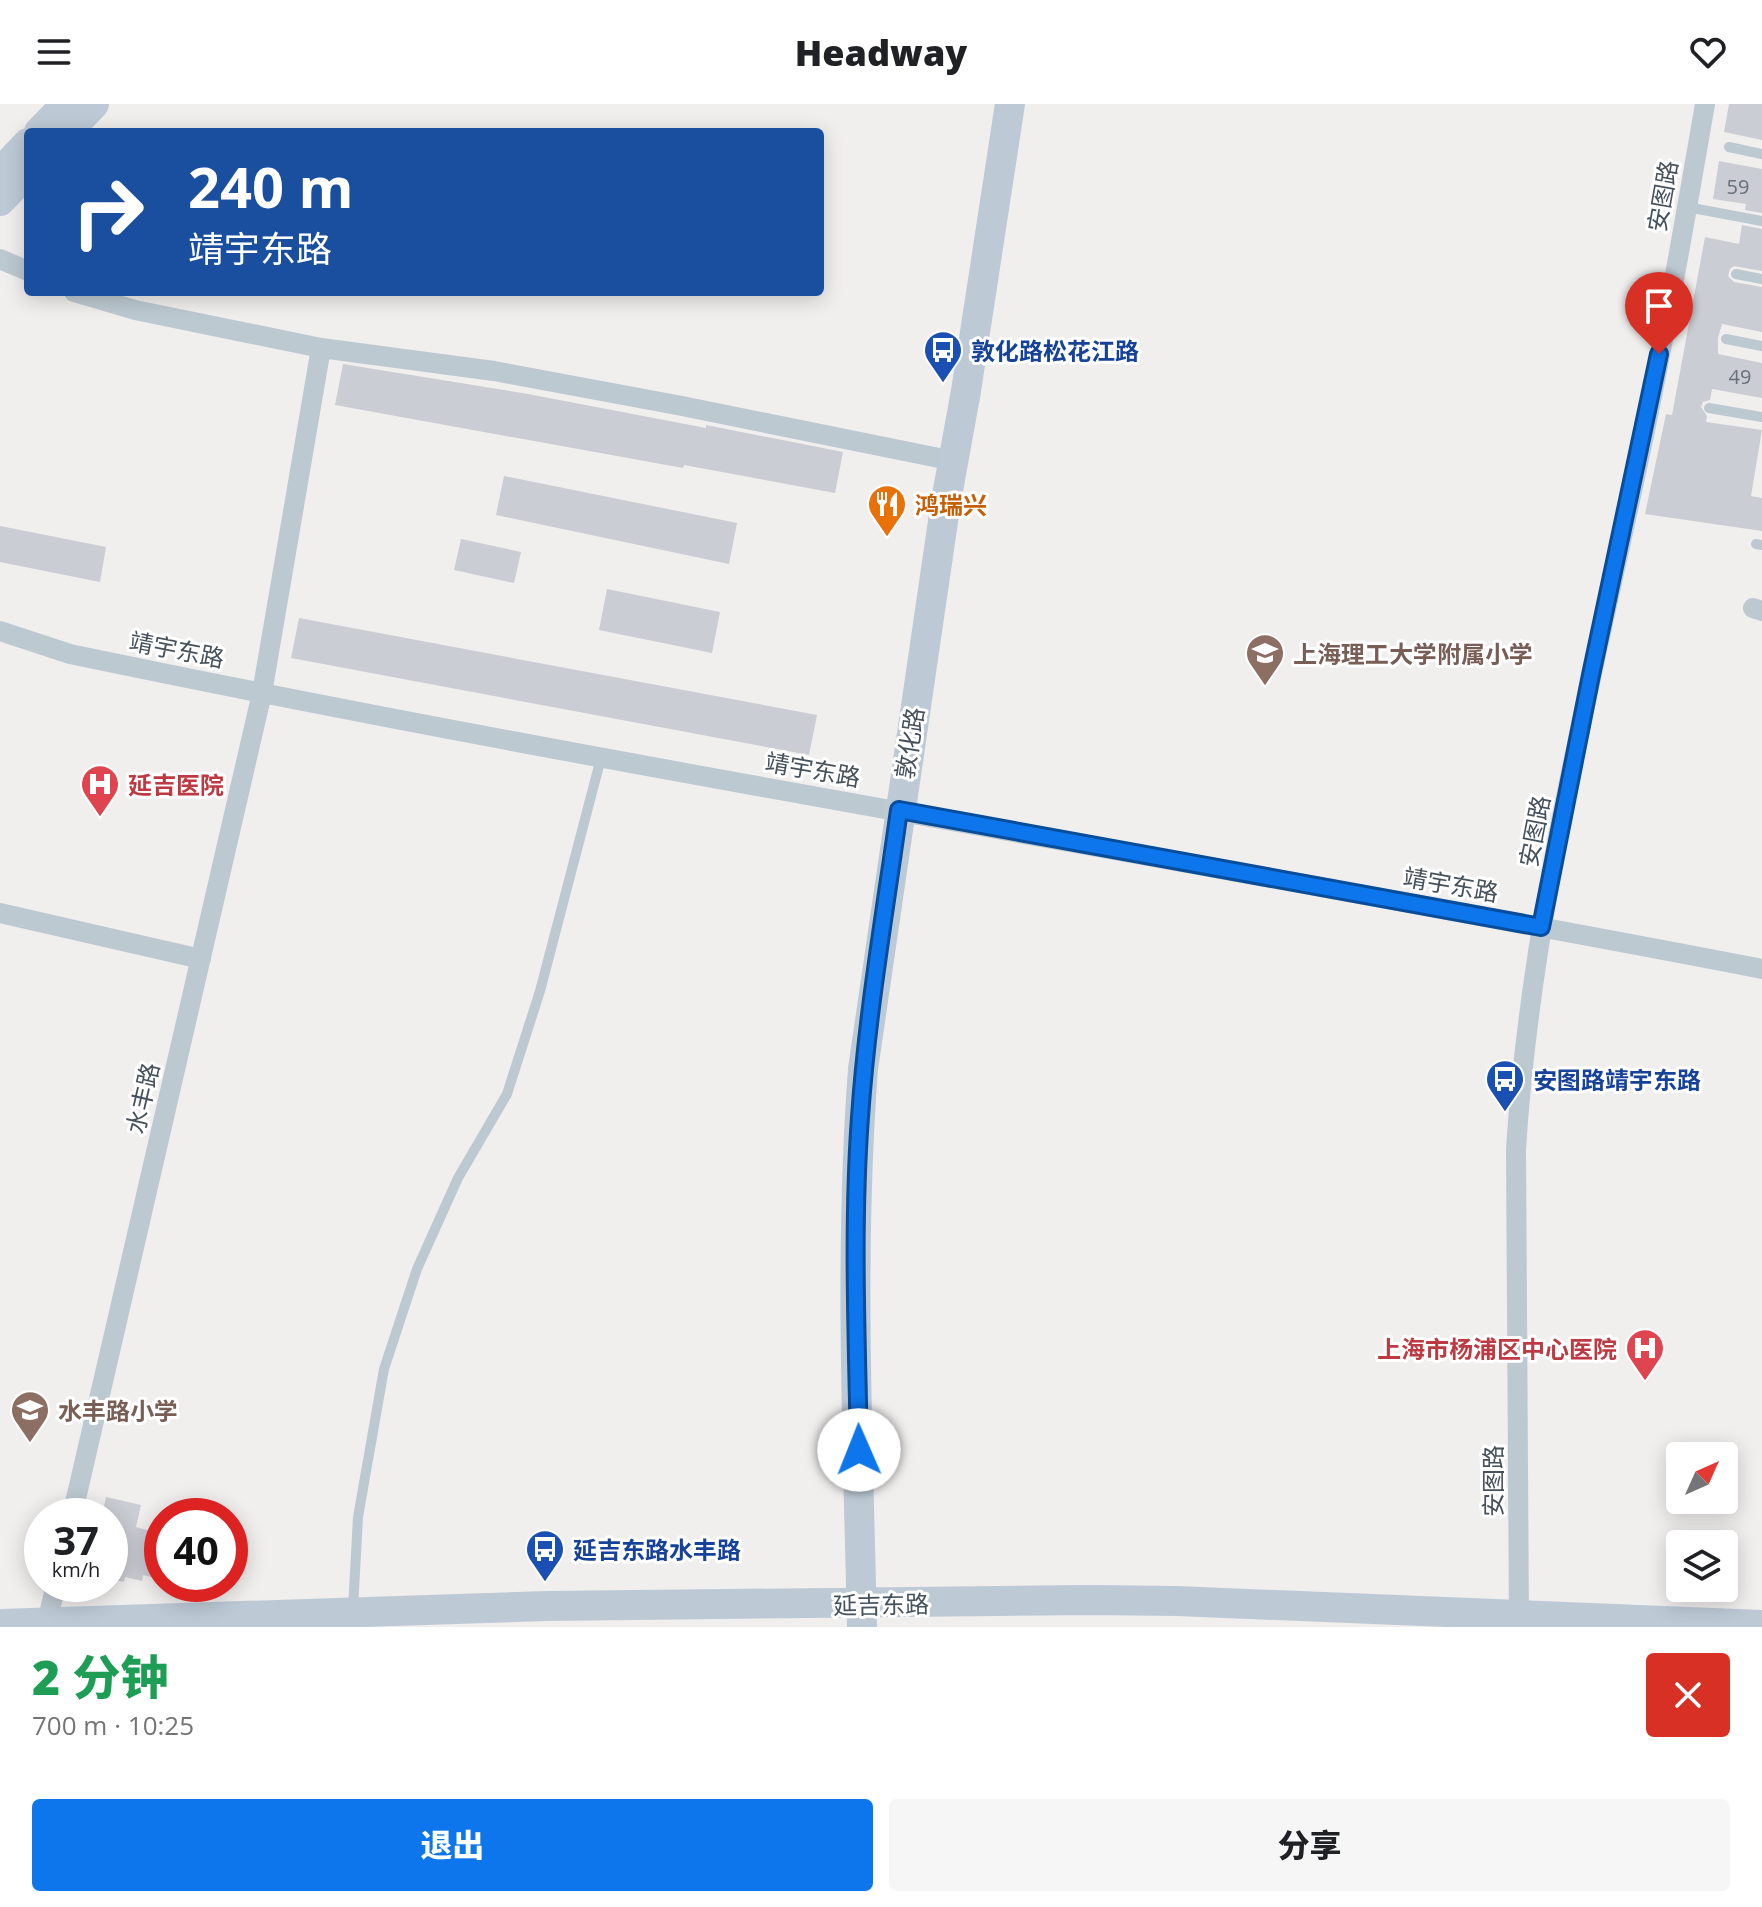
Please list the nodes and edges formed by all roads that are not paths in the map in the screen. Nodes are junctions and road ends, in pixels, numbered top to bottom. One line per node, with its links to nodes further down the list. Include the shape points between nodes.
1 (66, 104): 5 (street)
2 (94, 104): 6 (street)
3 (1010, 104): 25 (street, 敦化路)
4 (1705, 104): 13 (street, 安图路)
5 (43, 128)
6 (71, 128)
7 (24, 147): 10 (street)
8 (1729, 147): 9 (lane)
9 (1762, 154)
10 (0, 172)
11 (24, 176): 12 (street)
12 (0, 201)
13 (1687, 207): 14 (lane); 31 (street, 安图路)
14 (1762, 221)
15 (0, 259): 16 (street)
16 (24, 269)
17 (1736, 274): 18 (lane)
18 (1762, 279)
19 (88, 296): 22 (street)
20 (1726, 339): 21 (lane)
21 (1762, 346)
22 (321, 348): 25 (street, via 494,371); 27 (street, 水丰路)
23 (1709, 408): 24 (lane)
24 (1762, 417)
25 (954, 461): 29 (street, 敦化路)
26 (0, 631): 27 (street, 靖宇东路, via 70,654)
27 (262, 693): 28 (street, 靖宇东路); 32 (street, 水丰路)
28 (601, 758): 29 (street, 靖宇东路); 36 (lane, via 540,991 507,1094 458,1178 417,1269 384,1369 358,1517)
29 (899, 810): 31 (street, 靖宇东路); 37 (street, 敦化路, via 859,1121 856,1296)
30 (0, 913): 32 (street)
31 (1541, 927): 33 (street, 靖宇东路); 38 (street, 安图路, via 1516,1149)
32 (201, 959): 34 (street, 水丰路)
33 (1762, 969)
34 (76, 1498)
35 (52, 1602): 41 (street)
36 (353, 1613): 37 (street, 延吉东路, via 547,1606); 41 (street, 延吉东路)
37 (862, 1616): 38 (street, 延吉东路, via 1177,1601)
38 (1519, 1621): 40 (street, 延吉东路)
39 (0, 1624): 41 (street, 延吉东路)
40 (1762, 1625)
41 (46, 1626)

